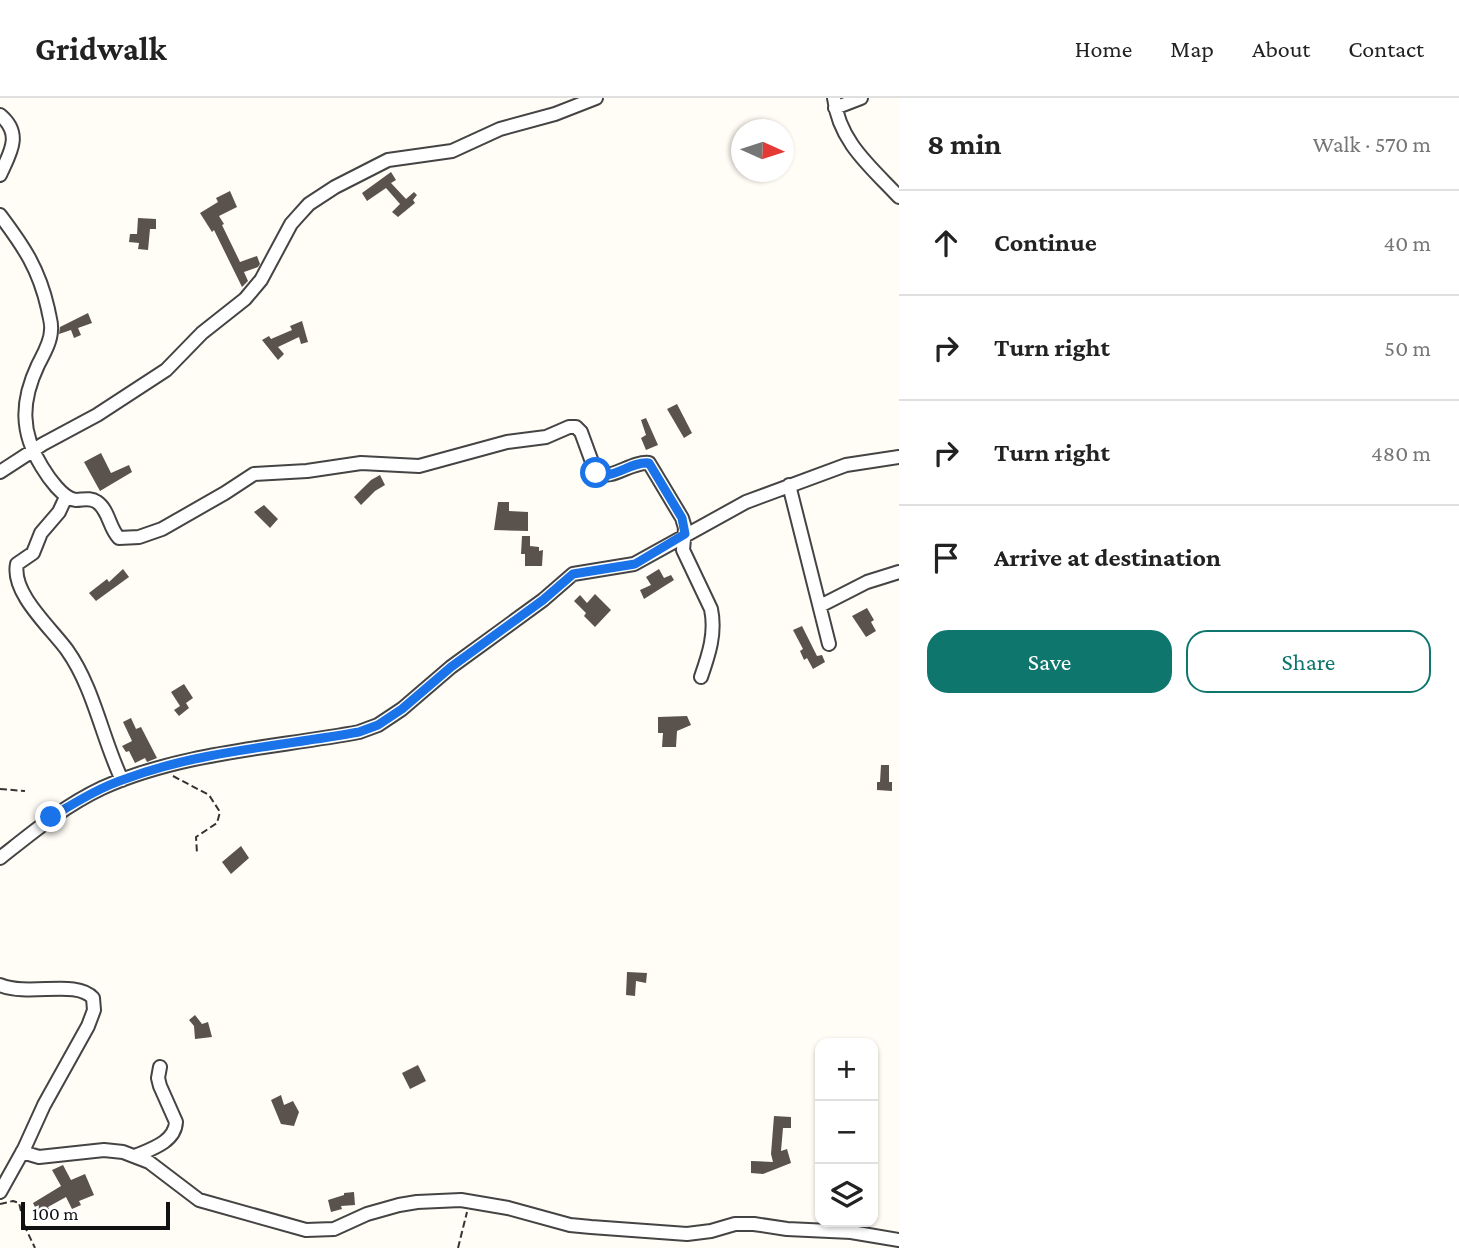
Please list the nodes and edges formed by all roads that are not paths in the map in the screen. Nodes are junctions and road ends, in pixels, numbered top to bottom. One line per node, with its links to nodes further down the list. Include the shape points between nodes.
1 (596, 98): 8 (street, via 500,129 452,151 388,160 335,187 309,204 291,224 261,280 245,299 166,370)
2 (861, 98): 3 (street)
3 (835, 103): 6 (street, via 851,146)
4 (0, 115): 5 (street, via 10,124 13,137)
5 (0, 175)
6 (899, 197)
7 (0, 215): 8 (street, via 37,270 50,319 51,337 25,397 25,421)
8 (33, 451): 10 (street); 12 (street)
9 (899, 457): 11 (street, via 846,465)
10 (0, 472)
11 (789, 485): 13 (street); 15 (street)
12 (66, 497): 13 (street, via 97,502 115,534 130,539 173,523 254,474 361,463 419,467 573,426 580,429 598,474 642,463 651,466 682,518); 18 (street, via 33,553 17,564 16,574 25,597 83,677)
13 (685, 534): 17 (street, via 683,550 713,618 712,641); 18 (street, via 635,564 573,574 378,725 195,759)
14 (899, 572): 15 (street)
15 (820, 606): 16 (street)
16 (829, 644)
17 (701, 677)
18 (122, 780): 19 (street, via 51,817)
19 (0, 858)
20 (0, 985): 22 (street, via 23,991 82,989 95,1001 88,1026)
21 (160, 1067): 23 (street, via 158,1078 175,1130 160,1144)
22 (22, 1152): 23 (street, via 40,1157 104,1150); 24 (street)
23 (135, 1156): 25 (street, via 199,1200 306,1230 334,1229 408,1203 470,1201 570,1225 687,1234 754,1224)
24 (0, 1192)
25 (899, 1240)

